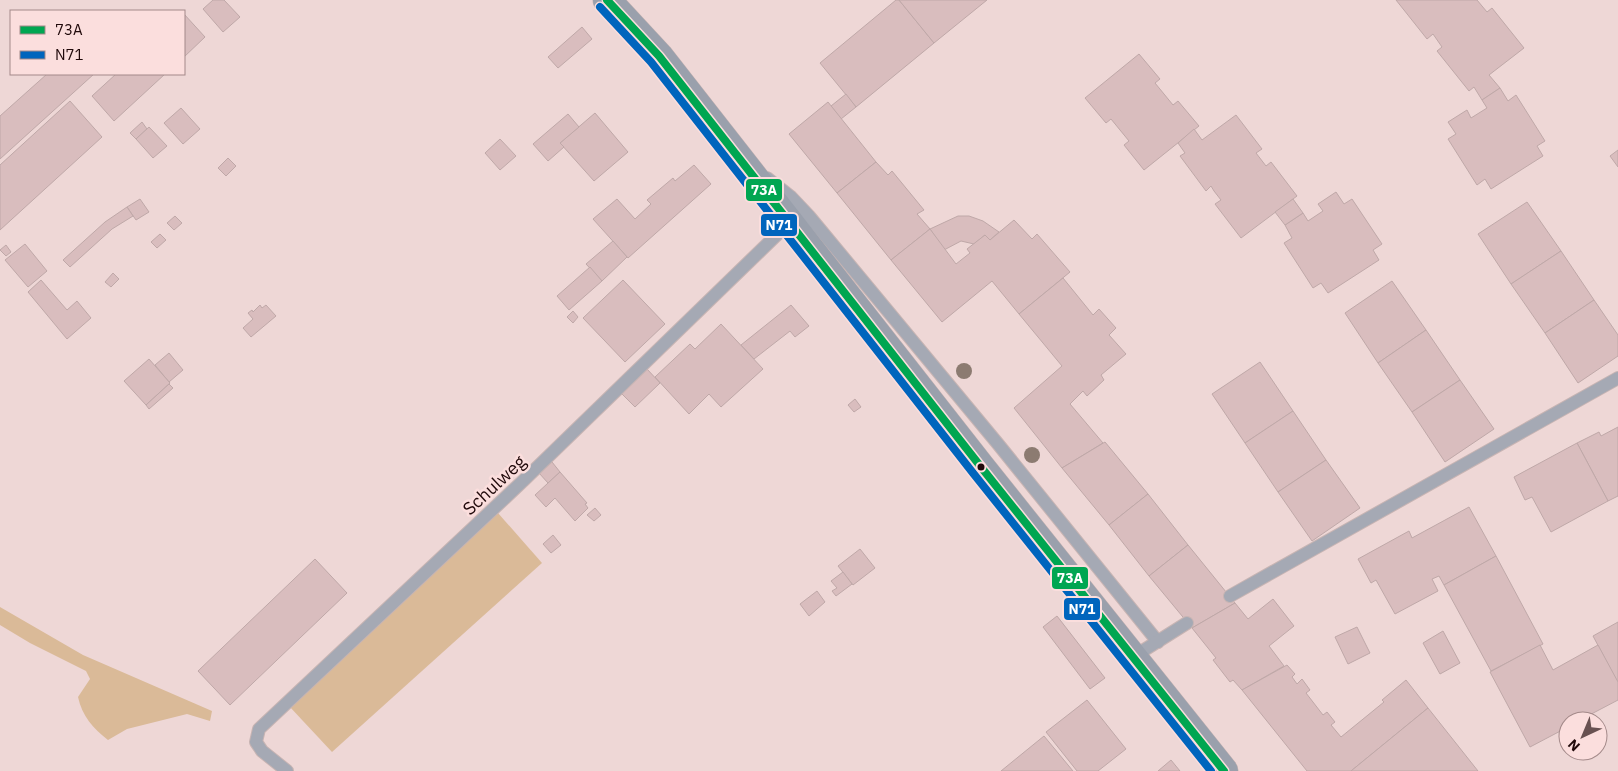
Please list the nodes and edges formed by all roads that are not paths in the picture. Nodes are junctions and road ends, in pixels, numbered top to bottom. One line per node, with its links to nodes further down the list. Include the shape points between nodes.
1 (607, 0): 2 (main road, via 659,56)
2 (743, 164): 3 (main road); 7 (lane, via 768,178 809,216)
3 (789, 223): 8 (main road); 9 (lane, Schulweg, via 524,480 259,729 256,742 262,751)
4 (1618, 378): 5 (lane)
5 (1230, 596)
6 (1187, 623): 7 (lane)
7 (1158, 642): 8 (lane)
8 (1133, 657): 10 (main road)
9 (287, 771)
10 (1224, 771)

